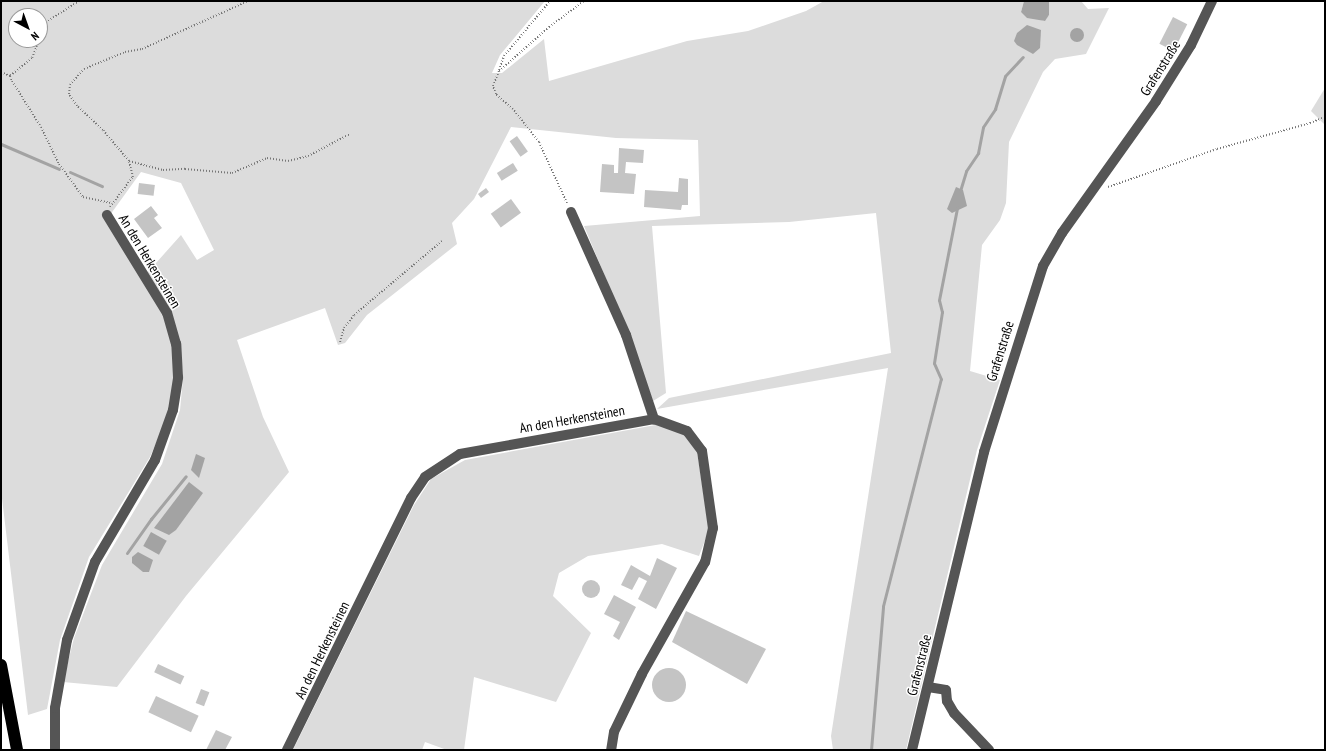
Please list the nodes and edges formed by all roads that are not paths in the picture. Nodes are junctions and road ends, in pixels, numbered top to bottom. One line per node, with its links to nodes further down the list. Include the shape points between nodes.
1 (1212, 1): 6 (street, Grafenstraße, via 1191,45 1156,101 1062,233 1043,266 984,452)
2 (570, 212): 4 (street, via 626,335)
3 (107, 216): 8 (street, An den Herkensteinen, via 167,313 176,344 178,377 173,410 155,460 94,562 67,640 54,708)
4 (654, 419): 9 (street, An den Herkensteinen, via 460,454 425,477 411,498); 10 (street, via 687,431 702,450 713,528 705,562 642,674 614,732)
5 (1, 664): 7 (highway)
6 (928, 687): 11 (street, Grafenstraße); 12 (street, via 946,690 947,701 954,713)
7 (17, 750)
8 (55, 750)
9 (287, 750)
10 (610, 750)
11 (912, 750)
12 (989, 750)

